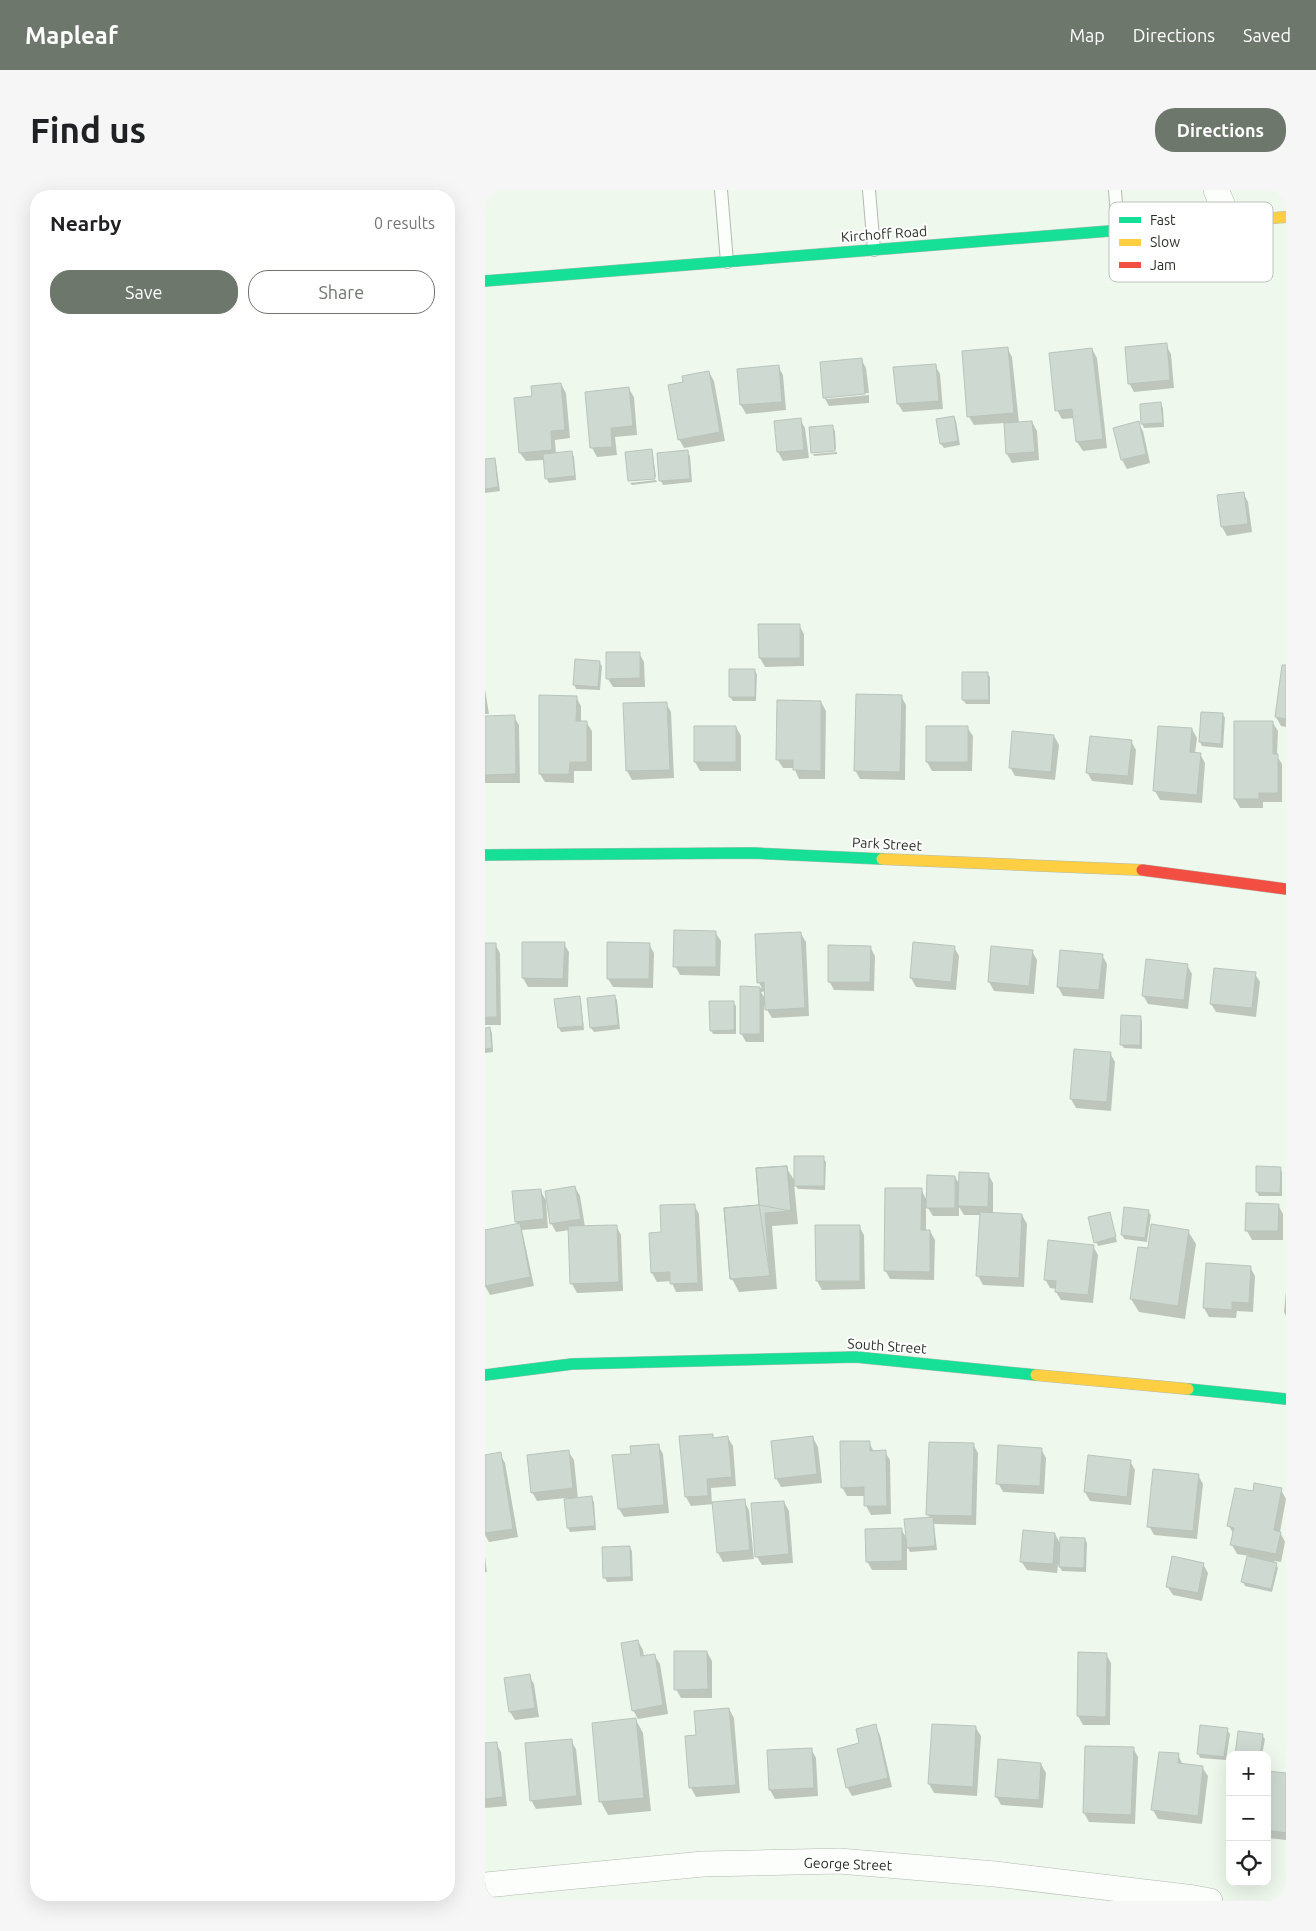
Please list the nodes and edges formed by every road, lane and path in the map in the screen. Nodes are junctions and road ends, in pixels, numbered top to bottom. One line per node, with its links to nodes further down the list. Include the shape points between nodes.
1 (721, 190): 9 (lane)
2 (869, 190): 8 (lane)
3 (1216, 190): 4 (street)
4 (1221, 202)
5 (1286, 217): 6 (street, Kirchoff Road)
6 (1273, 218)
7 (1109, 233): 8 (street, Kirchoff Road)
8 (874, 250): 9 (street, Kirchoff Road)
9 (727, 262): 10 (street, Kirchoff Road)
10 (485, 281)
11 (485, 855): 12 (street, Park Street, via 753,853 1152,870)
12 (1286, 889)
13 (485, 1375): 14 (street, South Street, via 572,1364 856,1357)
14 (1286, 1399)
15 (485, 1885): 16 (street, George Street, via 703,1864 839,1861 995,1874)
16 (1210, 1901)

